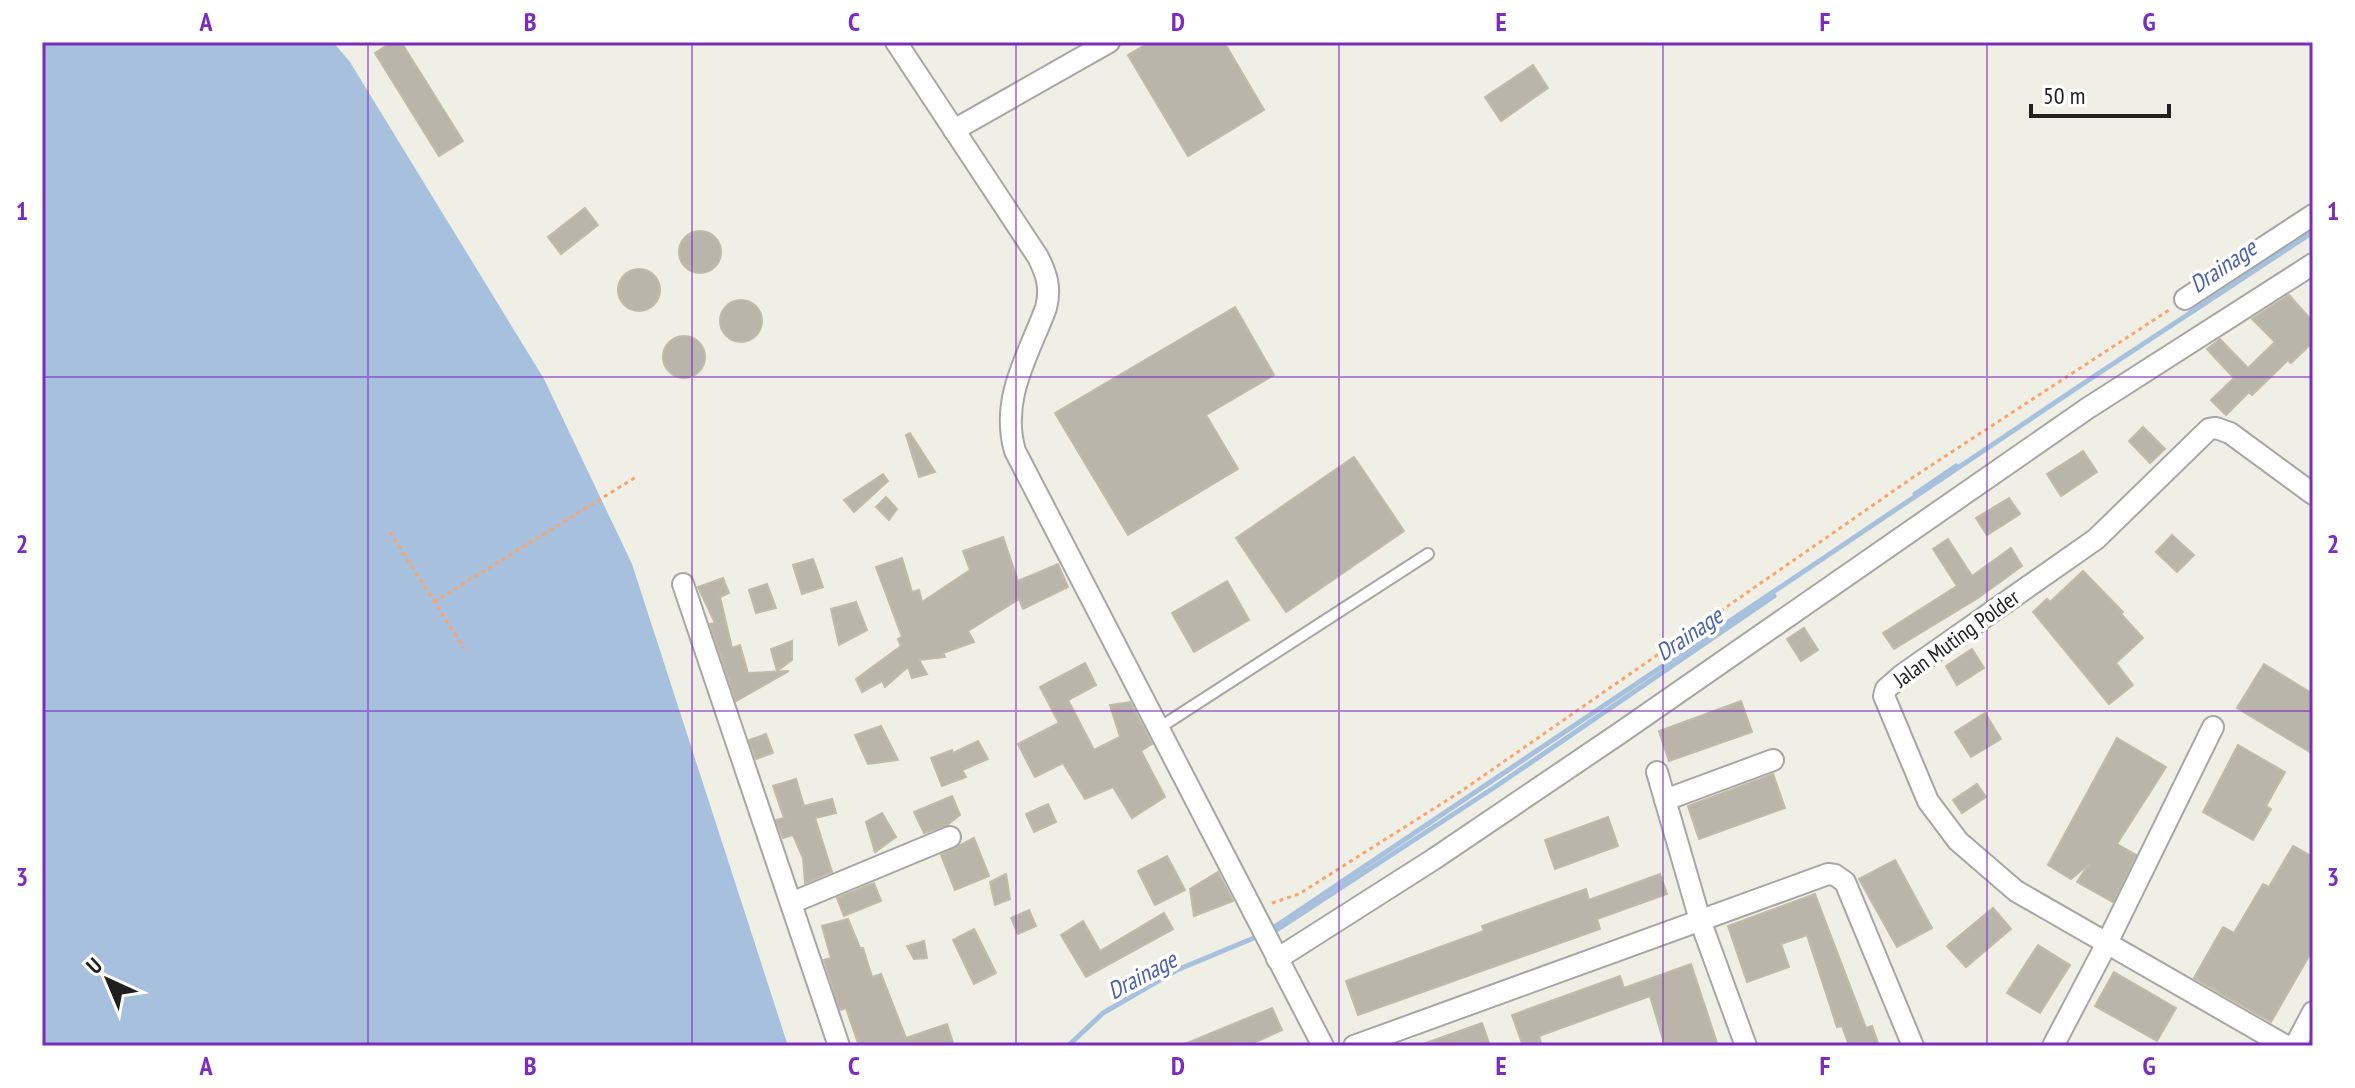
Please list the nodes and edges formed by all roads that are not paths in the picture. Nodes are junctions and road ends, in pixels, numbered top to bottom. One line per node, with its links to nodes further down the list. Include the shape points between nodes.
1 (896, 42): 3 (street)
2 (1109, 42): 3 (street)
3 (954, 130): 11 (street, via 1038,257 1050,293 1011,396 1015,451)
4 (2313, 215): 6 (street)
5 (2313, 264): 19 (street, via 2088,408 1434,859)
6 (2185, 299)
7 (2313, 494): 18 (street, Jalan Muting Polder, via 2230,433 2209,429 2096,539 1884,692 1919,782 1958,841 2016,891)
8 (1428, 554): 11 (lane)
9 (683, 584): 16 (street)
10 (2213, 727): 18 (street)
11 (1159, 728): 19 (street)
12 (1773, 760): 14 (street)
13 (1657, 772): 14 (street)
14 (1665, 800): 17 (street)
15 (950, 837): 16 (street)
16 (791, 903): 21 (street)
17 (1700, 920): 23 (street); 24 (street); 25 (street, via 1828,874 1841,878)
18 (2106, 945): 26 (street); 27 (street, Jalan Muting Polder)
19 (1273, 951): 22 (street)
20 (2313, 1012): 28 (street)
21 (839, 1046)
22 (1323, 1046)
23 (1354, 1046)
24 (1746, 1046)
25 (1913, 1046)
26 (2053, 1046)
27 (2286, 1046)
28 (2295, 1046)

